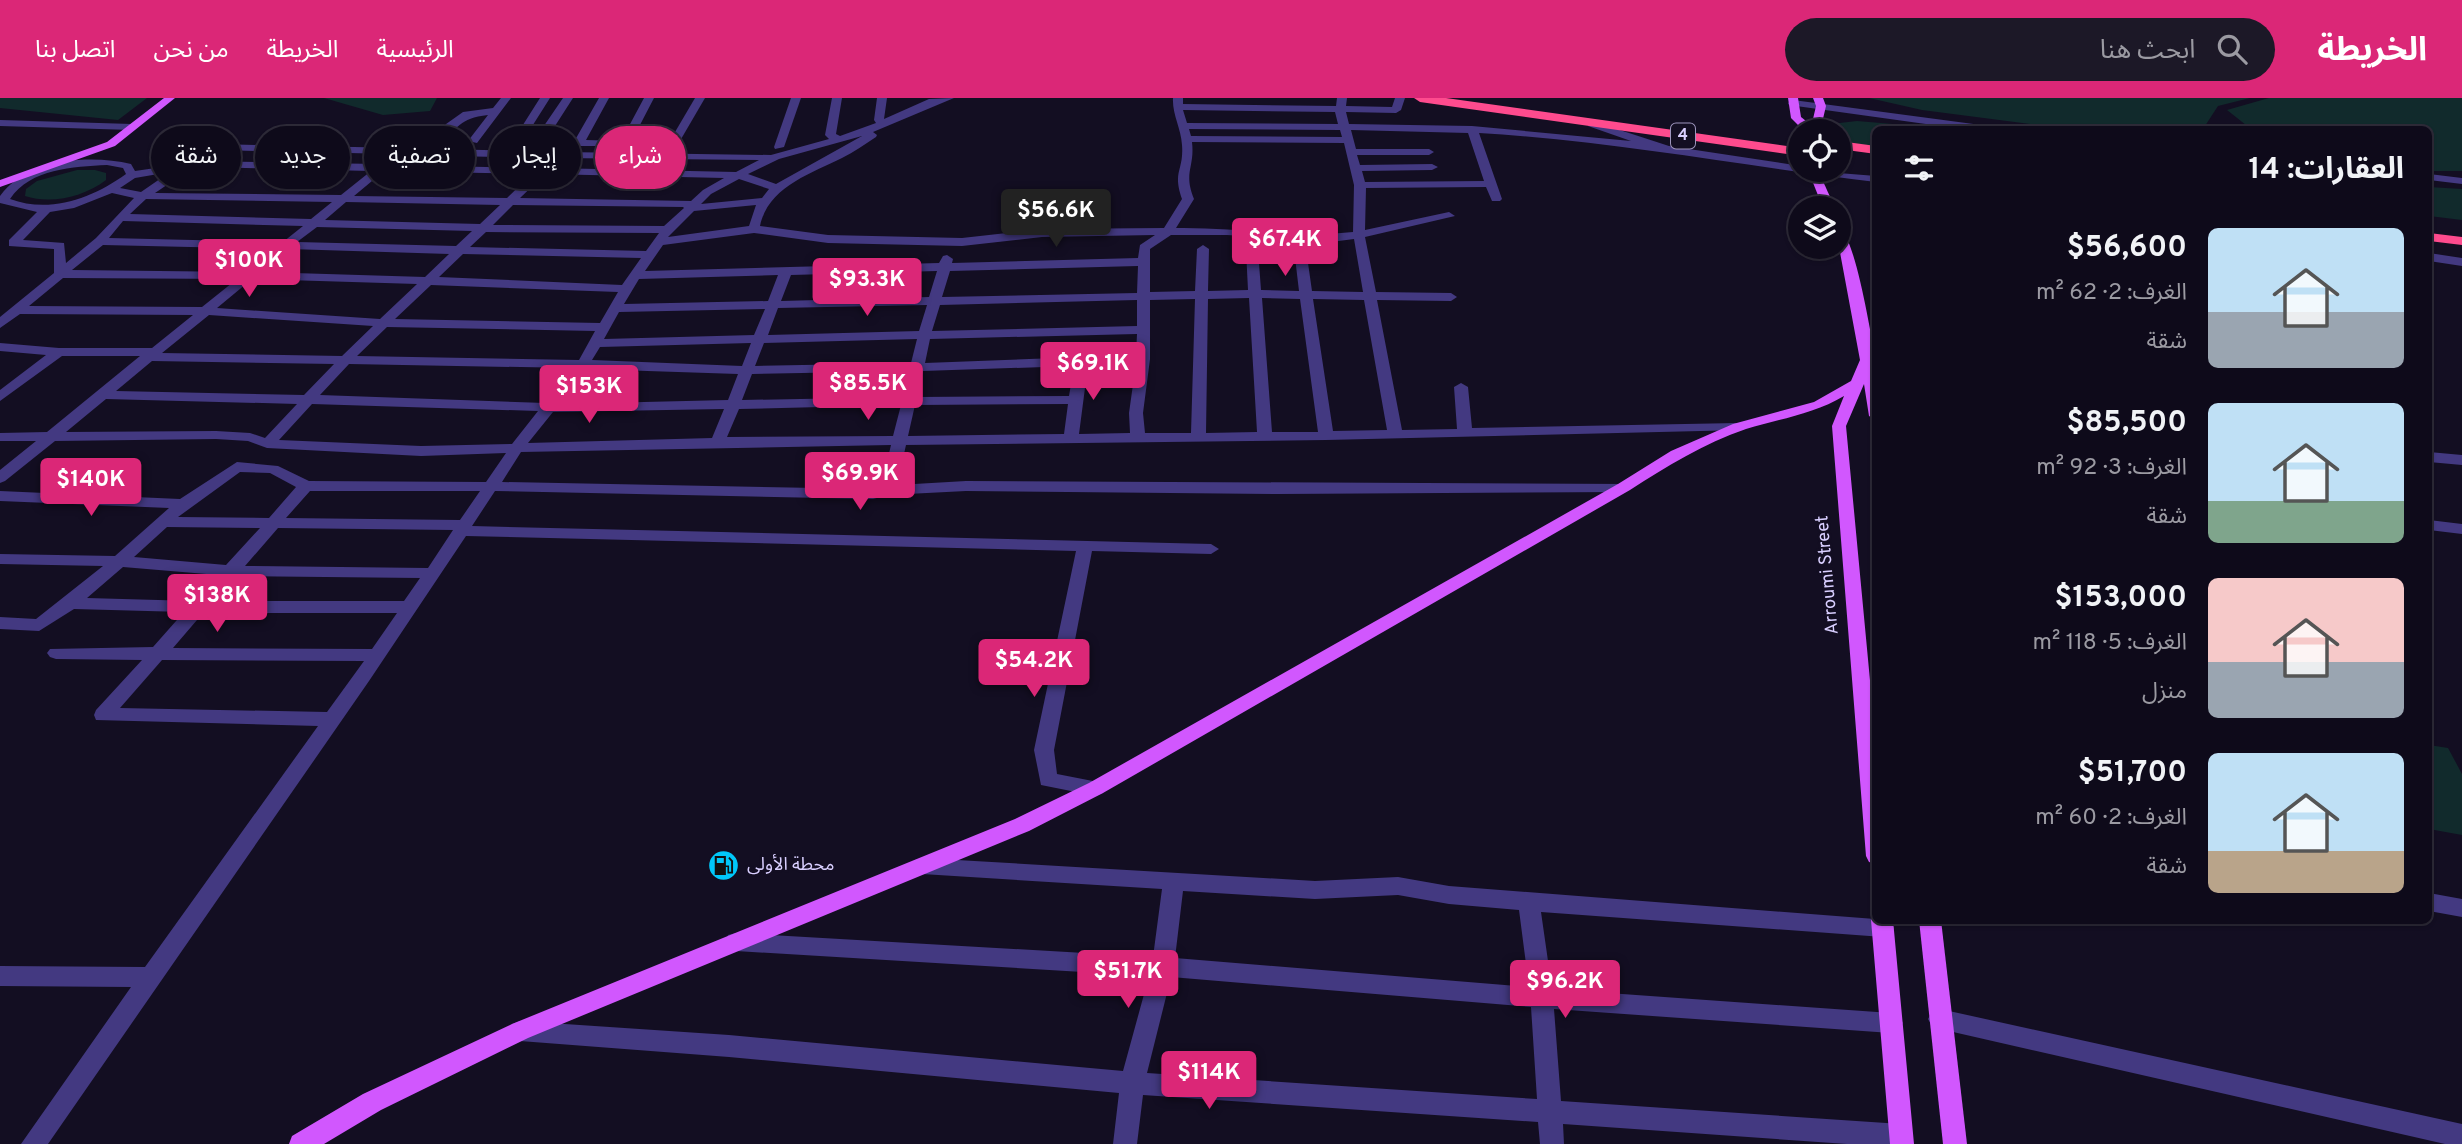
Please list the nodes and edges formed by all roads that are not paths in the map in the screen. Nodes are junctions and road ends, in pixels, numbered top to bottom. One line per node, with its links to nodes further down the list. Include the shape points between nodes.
1 (170, 98): 34 (main road)
2 (506, 98): 20 (street)
3 (545, 98): 28 (street)
4 (568, 98): 29 (street)
5 (604, 98): 36 (street)
6 (649, 98): 30 (street)
7 (700, 98): 31 (street)
8 (796, 98): 49 (street)
9 (837, 98): 38 (street, via 830,135)
10 (882, 98): 26 (street)
11 (949, 98): 26 (street)
12 (962, 98): 59 (street, via 960,104 934,108 878,131 835,158)
13 (1400, 98): 19 (street, via 1396,110)
14 (1420, 98): 42 (highway, 4, via 1592,124)
15 (1489, 98): 37 (highway, 4)
16 (1793, 100): 18 (street); 21 (main road)
17 (1177, 102): 19 (street); 32 (street)
18 (1819, 102): 23 (street)
19 (1341, 104): 40 (street)
20 (495, 111): 27 (street, via 467,114); 41 (street, via 473,141)
21 (1797, 119)
22 (1837, 119): 23 (street)
23 (1913, 119): 33 (street)
24 (1423, 122): 35 (street); 40 (street); 50 (street)
25 (0, 123): 34 (street)
26 (881, 123): 38 (street)
27 (450, 126)
28 (527, 126)
29 (550, 126)
30 (634, 126)
31 (684, 126)
32 (1182, 126): 39 (street); 40 (street)
33 (1966, 126)
34 (132, 127): 69 (main road, via 111,144)
35 (1472, 129): 42 (street); 72 (street)
36 (581, 130)
37 (1788, 138)
38 (838, 139): 49 (street)
39 (1187, 139): 40 (street); 92 (street, via 1188,161 1181,180 1188,199)
40 (1347, 140): 50 (street); 58 (street)
41 (489, 141)
42 (1655, 141): 48 (highway, 4); 55 (street)
43 (686, 145): 49 (street)
44 (1851, 147): 46 (highway)
45 (241, 148): 47 (street)
46 (1872, 149)
47 (364, 150)
48 (1788, 151)
49 (782, 152): 51 (street); 63 (street)
50 (1429, 152): 56 (street)
51 (581, 155)
52 (1851, 159): 53 (highway)
53 (1872, 161)
54 (241, 165): 57 (street)
55 (1788, 166)
56 (1432, 167): 58 (street); 71 (street)
57 (364, 168)
58 (1355, 168): 73 (street)
59 (803, 171): 67 (street); 76 (street)
60 (151, 172): 62 (street)
61 (581, 172): 63 (street)
62 (132, 175): 77 (street); 84 (street, via 127,166 107,162 77,164 38,173 9,188 2,200 17,208)
63 (735, 176): 67 (street); 83 (street)
64 (1851, 176): 66 (street)
65 (2432, 177): 68 (street)
66 (1872, 178)
67 (759, 180): 76 (street)
68 (2462, 181)
69 (0, 184)
70 (364, 184): 79 (street)
71 (1437, 184): 72 (street); 73 (street)
72 (1489, 184): 80 (street)
73 (1360, 185): 93 (street)
74 (154, 189): 78 (street)
75 (523, 189): 82 (street)
76 (778, 189): 81 (street)
77 (113, 190): 78 (street); 84 (street, via 83,202)
78 (143, 197): 79 (street); 86 (street)
79 (345, 199): 82 (street); 87 (street)
80 (1496, 199)
81 (764, 201): 83 (street); 90 (street, via 756,211)
82 (509, 203): 83 (street); 89 (street)
83 (691, 206): 98 (street)
84 (47, 208): 110 (street, via 13,243 60,246)
85 (1449, 216): 93 (street)
86 (120, 217): 87 (street); 95 (street)
87 (316, 222): 89 (street); 99 (street)
88 (2432, 225): 91 (highway)
89 (480, 228): 98 (street); 102 (street)
90 (754, 229): 97 (street, via 828,239); 98 (street)
91 (2462, 230)
92 (1168, 232): 93 (street); 97 (street, via 1042,233); 106 (street, via 1144,248)
93 (1359, 235): 116 (street)
94 (2432, 237): 96 (highway)
95 (100, 241): 99 (street); 110 (street)
96 (2462, 241)
97 (953, 242): 108 (street)
98 (658, 243): 102 (street); 113 (street)
99 (287, 246): 102 (street); 111 (street)
100 (1203, 249): 115 (street)
101 (1300, 249): 118 (street)
102 (458, 250): 112 (street)
103 (1252, 250): 114 (street)
104 (2432, 257): 107 (street)
105 (1850, 259): 136 (main road)
106 (1143, 262): 108 (street); 117 (street)
107 (2462, 262)
108 (945, 267): 109 (street); 120 (street)
109 (786, 272): 113 (street); 121 (street)
110 (60, 274): 111 (street); 124 (street)
111 (250, 275): 112 (street); 125 (street)
112 (429, 280): 113 (street); 126 (street)
113 (631, 282): 122 (street)
114 (1255, 294): 115 (street); 118 (street); 159 (street)
115 (1203, 295): 117 (street); 161 (street)
116 (1368, 295): 118 (street); 119 (street); 155 (street)
117 (1144, 296): 120 (street); 129 (street)
118 (1307, 296): 156 (street)
119 (1451, 297)
120 (935, 301): 121 (street); 130 (street)
121 (775, 304): 122 (street); 131 (street)
122 (617, 308): 128 (street)
123 (0, 310): 124 (street)
124 (19, 310): 125 (street); 127 (street)
125 (208, 311): 126 (street); 135 (street)
126 (384, 323): 128 (street); 138 (street)
127 (0, 324)
128 (604, 327): 132 (street)
129 (1144, 330): 130 (street); 137 (street)
130 (925, 333): 131 (street); 141 (street)
131 (760, 338): 132 (street); 142 (street)
132 (594, 344): 140 (street)
133 (0, 347): 134 (street)
134 (59, 352): 135 (street); 147 (street)
135 (149, 355): 138 (street); 146 (street)
136 (1868, 356): 143 (main road); 144 (main road, Arroumi Street)
137 (1143, 359): 139 (street); 160 (street, via 1136,413)
138 (343, 362): 140 (street); 148 (street)
139 (1081, 362): 141 (street); 149 (street)
140 (582, 366): 142 (street); 152 (street)
141 (918, 367): 142 (street); 150 (street)
142 (749, 370): 151 (street)
143 (1872, 379)
144 (1857, 383): 153 (main road, via 1819,405); 196 (main road, Arroumi Street, via 1839,426)
145 (1461, 387): 154 (street)
146 (102, 395): 148 (street); 158 (street)
147 (0, 397)
148 (307, 399): 152 (street); 165 (street)
149 (1076, 400): 150 (street); 162 (street)
150 (910, 401): 151 (street); 163 (street)
151 (735, 404): 152 (street); 164 (street)
152 (547, 408): 166 (street)
153 (1738, 427): 154 (street); 171 (main road, via 1676,454)
154 (1465, 433): 155 (street)
155 (1395, 434): 156 (street)
156 (1325, 436): 159 (street)
157 (0, 437): 158 (street)
158 (51, 437): 165 (street, via 250,436); 169 (street)
159 (1265, 437): 161 (street)
160 (1138, 438): 161 (street); 162 (street)
161 (1198, 438)
162 (1071, 439): 163 (street)
163 (901, 440): 164 (street); 173 (street)
164 (718, 443): 166 (street)
165 (267, 444): 166 (street, via 421,451)
166 (516, 449): 172 (street)
167 (2432, 457): 168 (street)
168 (2462, 460)
169 (0, 478)
170 (306, 486): 172 (street); 175 (street, via 273,469 237,467); 177 (street)
171 (1624, 487): 173 (street, via 966,486); 195 (main road)
172 (490, 488): 173 (street, via 873,494); 179 (street)
173 (888, 490)
174 (0, 496): 175 (street)
175 (183, 504): 176 (street)
176 (162, 522): 177 (street); 184 (street)
177 (270, 524): 179 (street); 185 (street)
178 (2432, 525): 180 (street)
179 (463, 528): 181 (street); 186 (street)
180 (2462, 529)
181 (1085, 547): 182 (street); 195 (street, via 1044,750 1048,780)
182 (1210, 550)
183 (0, 559): 184 (street)
184 (119, 561): 185 (street); 187 (street)
185 (231, 571): 186 (street); 188 (street)
186 (431, 573): 189 (street)
187 (70, 603): 188 (street); 190 (street, via 39,625)
188 (200, 607): 189 (street); 192 (street)
189 (409, 607): 193 (street)
190 (0, 623)
191 (57, 653): 192 (street)
192 (160, 653): 193 (street); 194 (street, via 103,715)
193 (376, 655): 194 (street)
194 (332, 719): 208 (street)
195 (1096, 788): 197 (main road)
196 (1872, 810)
197 (922, 866): 198 (street); 205 (main road)
198 (1174, 880): 199 (street, via 1315,890 1398,886); 206 (street)
199 (1529, 902): 202 (street); 209 (street)
200 (2432, 903): 201 (street)
201 (2462, 908)
202 (1872, 923)
203 (1882, 924): 211 (main road)
204 (1930, 924): 210 (main road)
205 (736, 942): 206 (street); 212 (main road)
206 (1162, 969): 209 (street); 213 (street)
207 (0, 976): 208 (street)
208 (150, 977): 217 (street)
209 (1542, 998): 211 (street); 214 (street)
210 (1940, 1019): 215 (street); 221 (main road)
211 (1891, 1023): 216 (main road)
212 (520, 1031): 213 (street); 218 (main road, via 372,1102)
213 (1132, 1083): 214 (street); 219 (street)
214 (1549, 1111): 216 (street); 220 (street)
215 (2462, 1136)
216 (1902, 1140)
217 (33, 1144)
218 (301, 1144)
219 (1125, 1144)
220 (1552, 1144)
221 (1955, 1144)

